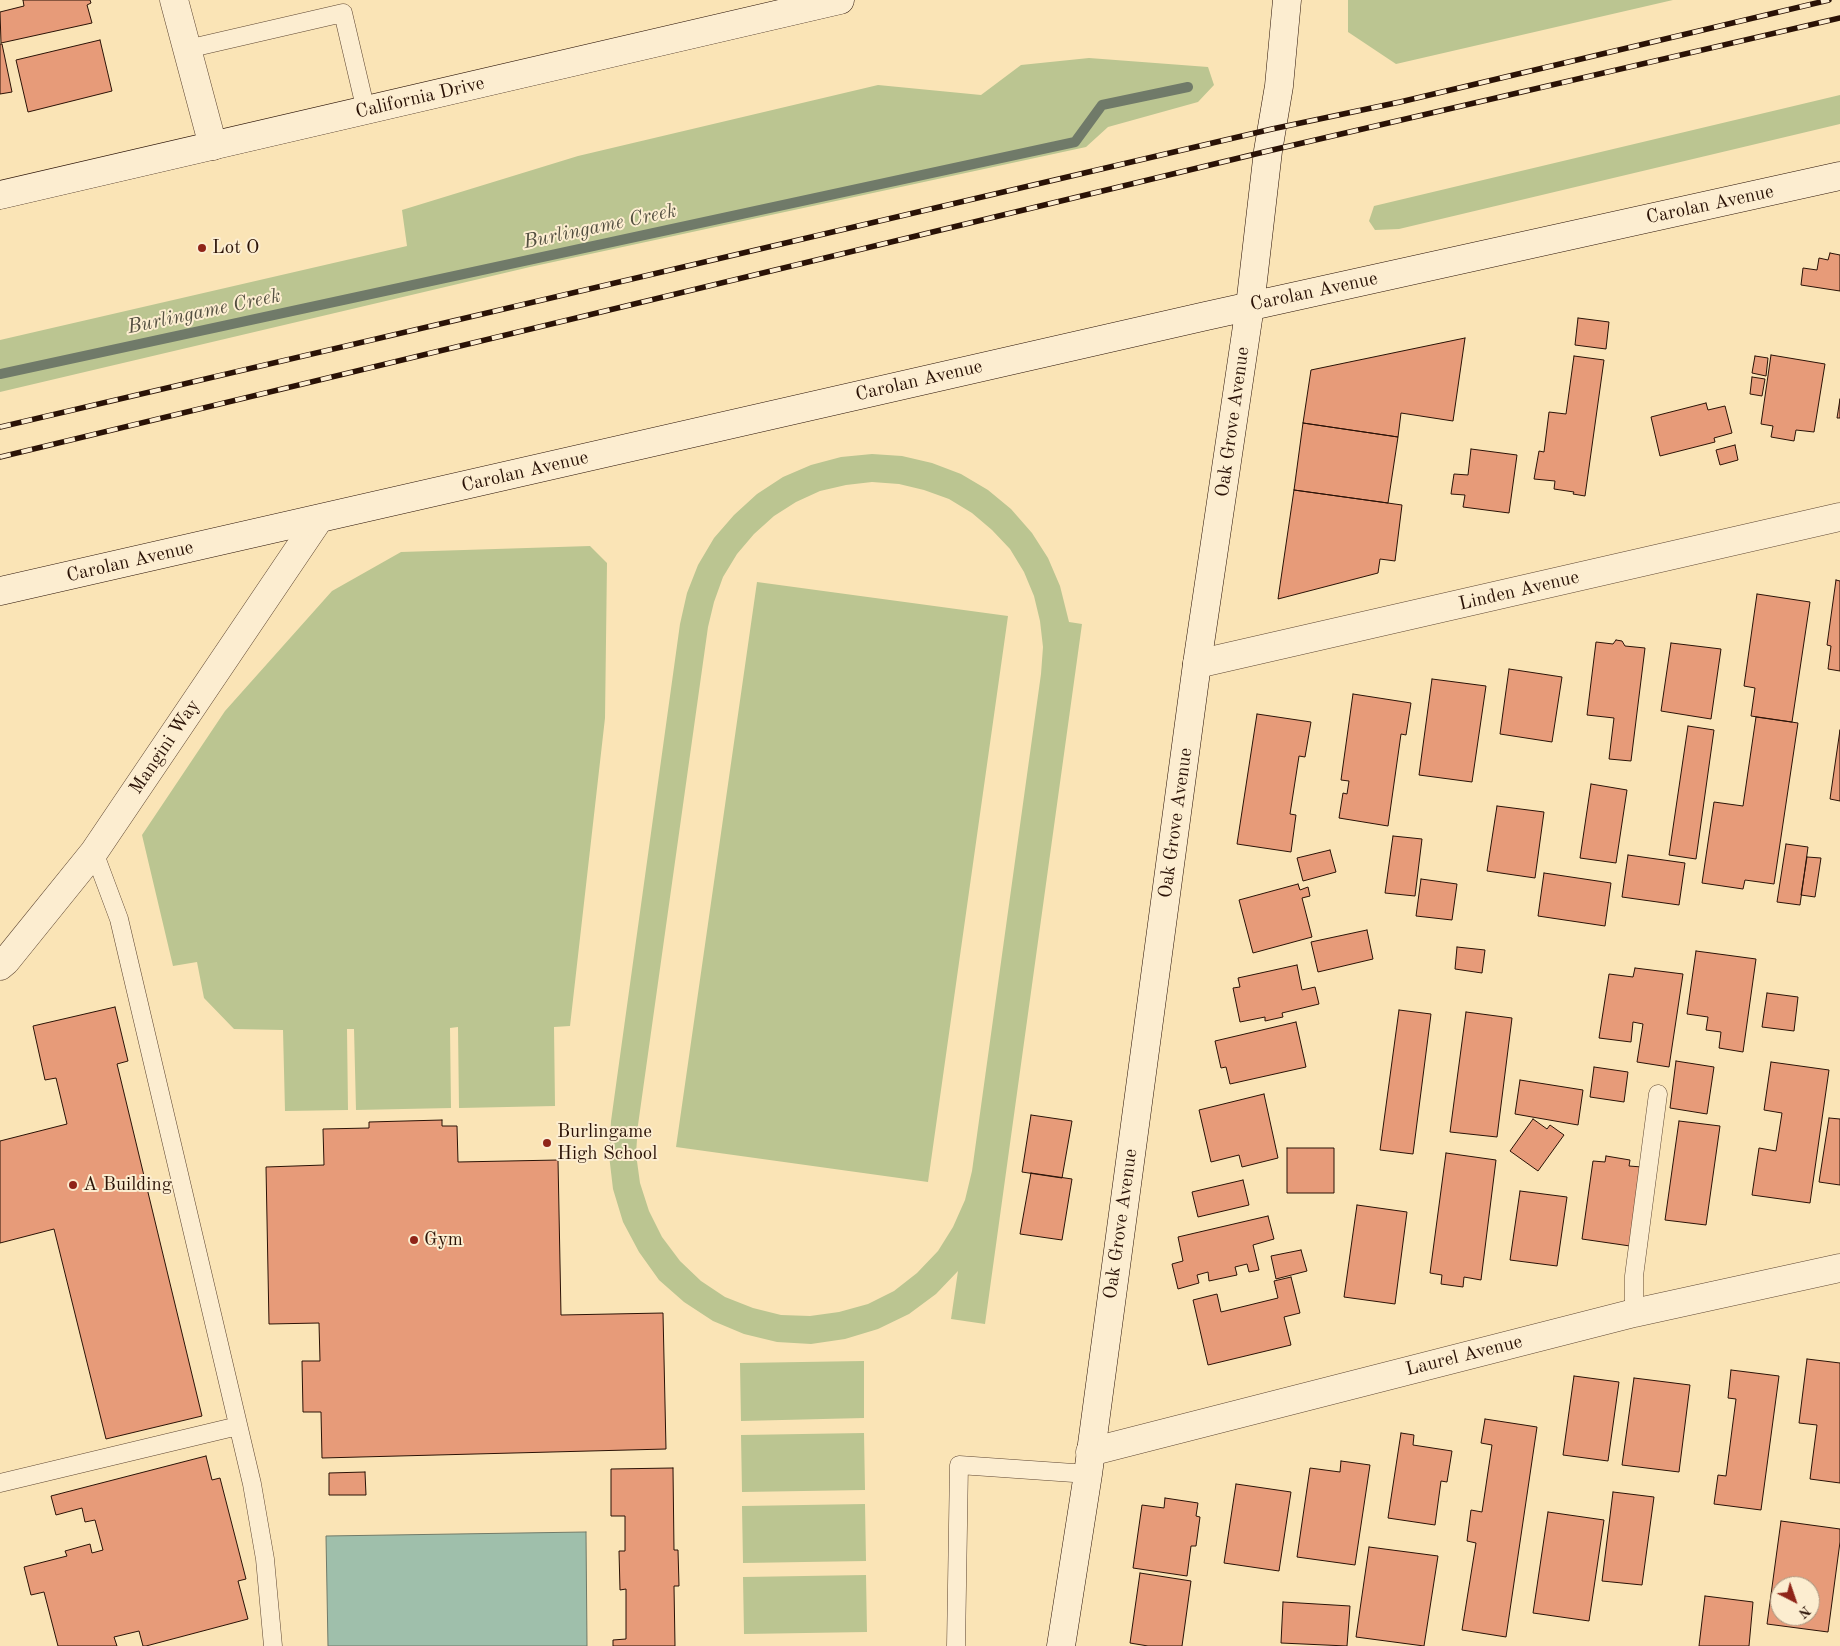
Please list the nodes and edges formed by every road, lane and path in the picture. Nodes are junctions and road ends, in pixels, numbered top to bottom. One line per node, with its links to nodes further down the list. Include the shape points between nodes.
1 (174, 0): 6 (street)
2 (840, 0): 4 (street, California Drive)
3 (1263, 0): 5 (street)
4 (779, 7): 7 (street, California Drive)
5 (1286, 8): 11 (street, Oak Grove Avenue)
6 (187, 49): 7 (lane, via 343,13); 8 (street)
7 (366, 111): 8 (street, California Drive)
8 (213, 146): 10 (street, California Drive)
9 (1840, 176): 11 (street, Carolan Avenue)
10 (0, 195)
11 (1250, 306): 13 (street, Carolan Avenue); 15 (street, Oak Grove Avenue)
12 (1840, 517): 15 (street, Linden Avenue)
13 (318, 519): 14 (street, Carolan Avenue); 16 (street, Mangini Way)
14 (0, 591)
15 (1198, 664): 22 (street, Oak Grove Avenue)
16 (94, 852): 17 (street, Mangini Way); 21 (lane, via 118,918)
17 (0, 966)
18 (1658, 1094): 20 (lane, via 1634,1276)
19 (1840, 1268): 20 (street, Laurel Avenue)
20 (1634, 1313): 22 (street, Laurel Avenue)
21 (238, 1426): 23 (lane); 24 (lane, via 265,1559)
22 (1089, 1463): 25 (lane, via 960,1465); 26 (street, Oak Grove Avenue)
23 (0, 1483)
24 (273, 1646)
25 (956, 1646)
26 (1061, 1646)

